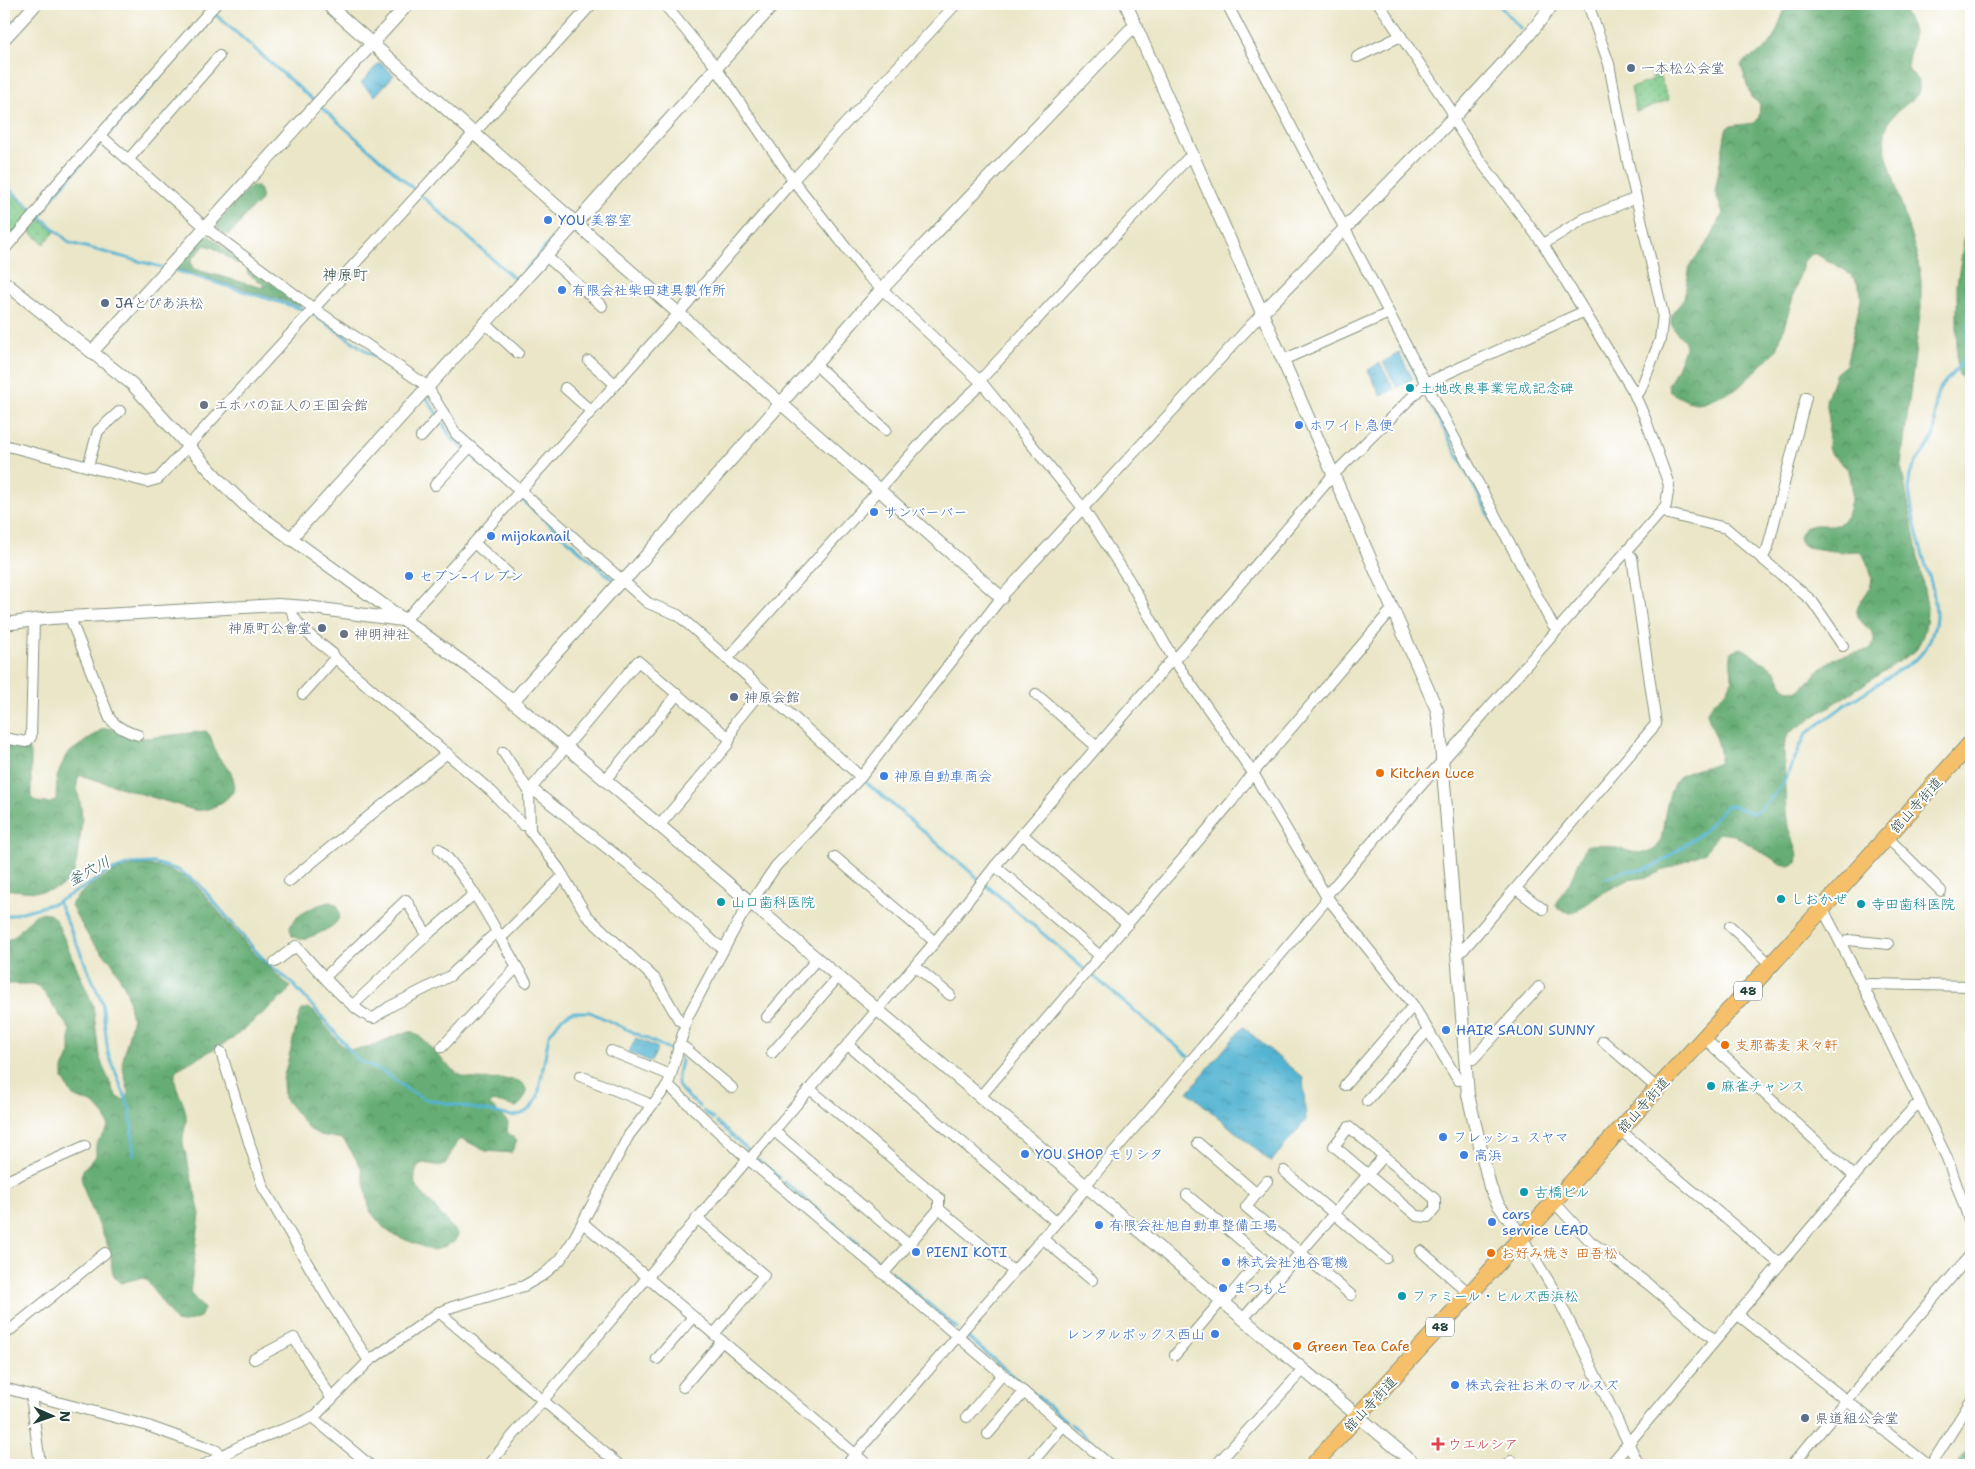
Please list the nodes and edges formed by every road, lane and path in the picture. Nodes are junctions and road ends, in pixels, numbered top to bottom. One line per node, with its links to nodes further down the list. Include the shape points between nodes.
1 (36, 4): 16 (street)
2 (216, 4): 23 (street)
3 (327, 4): 17 (street)
4 (408, 4): 17 (street)
5 (592, 4): 22 (street)
6 (664, 4): 20 (street)
7 (774, 4): 20 (street)
8 (956, 4): 26 (street)
9 (1126, 4): 14 (street)
10 (1227, 4): 30 (street)
11 (1380, 4): 15 (street)
12 (1553, 4): 21 (street)
13 (1588, 4): 27 (street, via 1609,64)
14 (1137, 28): 24 (street); 35 (street, via 1130,30)
15 (1402, 36): 19 (street); 21 (street)
16 (4, 40)
17 (372, 44): 22 (street); 29 (street)
18 (219, 56): 25 (street)
19 (1357, 57)
20 (715, 68): 26 (street); 28 (street)
21 (1454, 118): 30 (street); 31 (street, via 1479,159)
22 (473, 133): 28 (street); 37 (street)
23 (100, 135): 25 (street); 32 (street)
24 (1194, 156): 39 (street); 48 (street, via 1180,166)
25 (128, 160): 29 (street)
26 (793, 180): 35 (street); 41 (street)
27 (1636, 198): 31 (street, via 1584,219); 53 (street, via 1663,314 1660,340 1640,391)
28 (576, 223): 33 (street); 41 (street)
29 (204, 227): 37 (street); 43 (street)
30 (1345, 229): 39 (street); 40 (street)
31 (1543, 244): 38 (street)
32 (4, 250)
33 (546, 256): 36 (street); 42 (street)
34 (4, 282): 43 (street)
35 (882, 290): 47 (street); 48 (street)
36 (602, 306)
37 (313, 308): 51 (street); 62 (street)
38 (1585, 311): 49 (street); 53 (street)
39 (1263, 312): 45 (street); 69 (street)
40 (1389, 312): 45 (street); 49 (street)
41 (679, 314): 50 (street); 55 (street)
42 (486, 324): 44 (street); 51 (street)
43 (92, 352): 62 (street, via 142,394)
44 (518, 352)
45 (1283, 360): 65 (street)
46 (589, 361): 50 (street)
47 (816, 364): 55 (street); 59 (street)
48 (981, 382): 67 (street); 69 (street)
49 (1426, 383): 65 (street); 84 (street, via 1552,624)
50 (616, 384): 58 (street)
51 (428, 386): 57 (street); 71 (street)
52 (565, 388): 58 (street)
53 (1634, 394): 70 (street, via 1669,485 1669,495)
54 (1806, 397): 74 (street, via 1768,548)
55 (781, 404): 67 (street); 76 (street)
56 (120, 411): 64 (street, via 98,431)
57 (443, 412): 60 (street); 63 (street, via 456,434)
58 (591, 412): 68 (street)
59 (886, 430)
60 (421, 437)
61 (4, 445): 64 (street)
62 (189, 446): 64 (street, via 153,482); 71 (street, via 237,498)
63 (470, 447): 66 (street); 68 (street)
64 (88, 466)
65 (1334, 474): 79 (street); 88 (street)
66 (435, 486)
67 (878, 489): 77 (street); 87 (street)
68 (520, 491): 72 (street); 76 (street)
69 (1083, 508): 77 (street); 88 (street)
70 (1662, 510): 73 (street); 74 (street, via 1726,528)
71 (290, 539): 82 (street)
72 (474, 543): 75 (street); 82 (street)
73 (1626, 552): 84 (street); 116 (street, via 1632,557 1656,724)
74 (1762, 559): 85 (street, via 1812,601)
75 (508, 573)
76 (622, 580): 87 (street, via 648,603 678,615); 93 (street)
77 (1002, 598): 104 (street)
78 (291, 606): 80 (street); 82 (street); 86 (street, via 296,622)
79 (1395, 611): 102 (street, via 1437,710); 103 (street, via 1388,614)
80 (72, 617): 81 (street); 94 (street, via 110,719 117,727)
81 (34, 620): 83 (street); 95 (street, via 32,738 26,742)
82 (405, 620): 93 (street)
83 (4, 624)
84 (1558, 629): 102 (street)
85 (1843, 646)
86 (335, 658): 90 (street); 101 (street)
87 (727, 658): 89 (street)
88 (1174, 660): 99 (street); 103 (street)
89 (762, 690): 96 (street, via 735,723); 104 (street)
90 (303, 694)
91 (678, 694): 96 (street); 98 (street, via 638,661); 105 (street)
92 (1036, 694): 99 (street)
93 (512, 702): 98 (street)
94 (138, 735)
95 (4, 738)
96 (730, 739): 108 (street)
97 (1971, 743): 110 (main road, 舘山寺街道 / 48)
98 (566, 747): 105 (street); 106 (street)
99 (1097, 747): 109 (street)
100 (503, 752): 106 (street)
101 (446, 753): 107 (street, via 492,792 523,825); 115 (street)
102 (1442, 760): 119 (street); 131 (street)
103 (1253, 773): 119 (street); 123 (street)
104 (860, 777): 120 (street, via 780,861)
105 (606, 780): 108 (street)
106 (530, 790): 107 (street); 130 (street, via 655,886 715,944)
107 (530, 825): 114 (street, via 530,831)
108 (659, 826): 120 (street)
109 (1022, 834): 113 (street); 123 (street)
110 (1887, 837): 117 (street); 122 (main road, 舘山寺街道 / 48)
111 (439, 849): 118 (street, via 454,864)
112 (835, 857): 127 (street)
113 (995, 866): 127 (street); 132 (street)
114 (563, 876): 126 (street, via 506,933); 149 (street, via 586,916 655,979 679,1020)
115 (289, 881)
116 (1516, 889): 121 (street); 131 (street, via 1464,950)
117 (1941, 891)
118 (474, 894): 125 (street); 126 (street)
119 (1327, 897): 146 (street); 182 (street)
120 (750, 903): 130 (street); 133 (street)
121 (1543, 910)
122 (1821, 910): 128 (street); 135 (main road, 舘山寺街道 / 48)
123 (1127, 924): 132 (street)
124 (1730, 926): 135 (street)
125 (427, 935): 138 (street, via 406,900); 145 (street)
126 (499, 935): 137 (street); 145 (street, via 492,936 450,976 388,1007 377,1016 367,1016)
127 (935, 942): 136 (street)
128 (1841, 944): 129 (street, via 1848,940); 141 (street)
129 (1888, 944)
130 (724, 948): 149 (street)
131 (1457, 951): 159 (street)
132 (1100, 956): 167 (street)
133 (816, 959): 139 (street); 148 (street)
134 (275, 962): 138 (street, via 296,946)
135 (1771, 965): 151 (main road, 舘山寺街道 / 48)
136 (915, 966): 144 (street); 147 (street)
137 (517, 967): 140 (street); 155 (street)
138 (324, 977): 145 (street)
139 (838, 977): 147 (street); 158 (street)
140 (526, 982)
141 (1863, 986): 142 (street); 169 (street)
142 (1971, 986)
143 (1539, 987): 159 (street, via 1473,1058)
144 (950, 995)
145 (353, 1006)
146 (1413, 1006): 150 (street); 163 (street)
147 (878, 1010): 154 (street); 167 (street)
148 (767, 1017)
149 (684, 1023): 153 (street)
150 (1428, 1030): 161 (street, via 1458,1080); 168 (street)
151 (1704, 1038): 166 (main road, 舘山寺街道 / 48); 179 (street)
152 (1603, 1041): 166 (street)
153 (678, 1046): 162 (street); 164 (street, via 685,1048)
154 (848, 1046): 165 (street); 189 (street)
155 (442, 1047)
156 (611, 1051): 162 (street)
157 (221, 1052): 219 (street, via 264,1187)
158 (772, 1053)
159 (1465, 1059): 161 (street)
160 (580, 1076): 170 (street)
161 (1466, 1079): 192 (street, via 1490,1187)
162 (669, 1080): 170 (street); 176 (street)
163 (1345, 1085)
164 (732, 1088)
165 (810, 1089): 172 (street); 186 (street, via 939,1198)
166 (1658, 1089): 171 (main road, 舘山寺街道 / 48)
167 (980, 1097): 182 (street)
168 (1367, 1101)
169 (1920, 1104): 179 (street); 191 (street, via 1947,1158)
170 (651, 1106): 190 (street, via 623,1145)
171 (1620, 1130): 185 (main road, 舘山寺街道 / 48); 200 (street)
172 (774, 1131): 176 (street); 194 (street)
173 (1198, 1143): 183 (street)
174 (85, 1146): 180 (street)
175 (1384, 1156): 178 (street); 178 (street, via 1349,1127 1334,1146); 178 (street, via 1435,1199 1435,1208 1428,1217 1417,1216)
176 (748, 1160): 188 (street); 202 (street)
177 (1284, 1171): 187 (street)
178 (1368, 1175): 187 (street)
179 (1854, 1176): 200 (street)
180 (5, 1180)
181 (1267, 1181): 183 (street)
182 (1086, 1186): 189 (street); 207 (street)
183 (1257, 1194): 197 (street, via 1246,1206)
184 (1187, 1195): 207 (street, via 1262,1258)
185 (1554, 1202): 192 (main road, 舘山寺街道 / 48); 215 (street, via 1590,1241)
186 (939, 1209): 194 (street); 201 (street)
187 (1334, 1214): 197 (street); 199 (street)
188 (697, 1218): 203 (street); 214 (street, via 764,1275)
189 (1056, 1222): 193 (street)
190 (583, 1223): 203 (street); 208 (street, via 560,1260 534,1281)
191 (1971, 1225)
192 (1522, 1237): 205 (main road, 舘山寺街道 / 48); 235 (street, via 1555,1292)
193 (1042, 1238): 201 (street); 204 (street)
194 (908, 1244): 202 (street)
195 (1422, 1251): 205 (street)
196 (105, 1252): 212 (street)
197 (1301, 1253): 206 (street); 211 (street)
198 (1971, 1254): 228 (street)
199 (1386, 1258)
200 (1780, 1264): 209 (street)
201 (1013, 1271): 213 (street)
202 (883, 1274): 213 (street)
203 (647, 1278): 210 (street); 227 (street)
204 (1092, 1280)
205 (1470, 1294): 230 (main road, 舘山寺街道 / 48)
206 (1351, 1295)
207 (1222, 1302): 211 (street); 216 (street)
208 (439, 1312): 219 (street); 227 (street)
209 (1738, 1314): 215 (street); 228 (street)
210 (694, 1317): 214 (street); 218 (street)
211 (1243, 1319): 220 (street)
212 (4, 1335)
213 (958, 1337): 221 (street); 236 (street)
214 (718, 1338): 222 (street); 236 (street)
215 (1715, 1340): 235 (street)
216 (1175, 1355)
217 (254, 1359): 226 (street, via 294,1338)
218 (657, 1360)
219 (369, 1361): 226 (street)
220 (1303, 1370): 230 (street); 247 (street)
221 (1002, 1375): 224 (street); 232 (street)
222 (683, 1387)
223 (4, 1388): 225 (street)
224 (1024, 1392): 233 (street); 234 (street)
225 (31, 1395): 237 (street, via 164,1431 217,1451); 239 (street)
226 (332, 1399): 231 (street)
227 (542, 1401): 242 (street); 243 (street)
228 (1846, 1401): 254 (street); 255 (street)
229 (1971, 1401): 255 (street)
230 (1358, 1416): 248 (main road, 舘山寺街道 / 48); 249 (street)
231 (312, 1417): 237 (street); 241 (street)
232 (967, 1417)
233 (1063, 1426): 238 (street); 246 (street)
234 (988, 1434)
235 (1628, 1444): 252 (street); 253 (street)
236 (855, 1454): 244 (street); 245 (street)
237 (220, 1457): 240 (street)
238 (1106, 1464)
239 (40, 1465)
240 (204, 1465)
241 (370, 1465)
242 (488, 1465)
243 (619, 1465)
244 (846, 1465)
245 (868, 1465)
246 (1030, 1465)
247 (1216, 1465)
248 (1313, 1465)
249 (1416, 1465)
250 (1508, 1465): 251 (street, via 1511,1461)
251 (1516, 1465)
252 (1610, 1465)
253 (1639, 1465)
254 (1792, 1465)
255 (1930, 1465)

